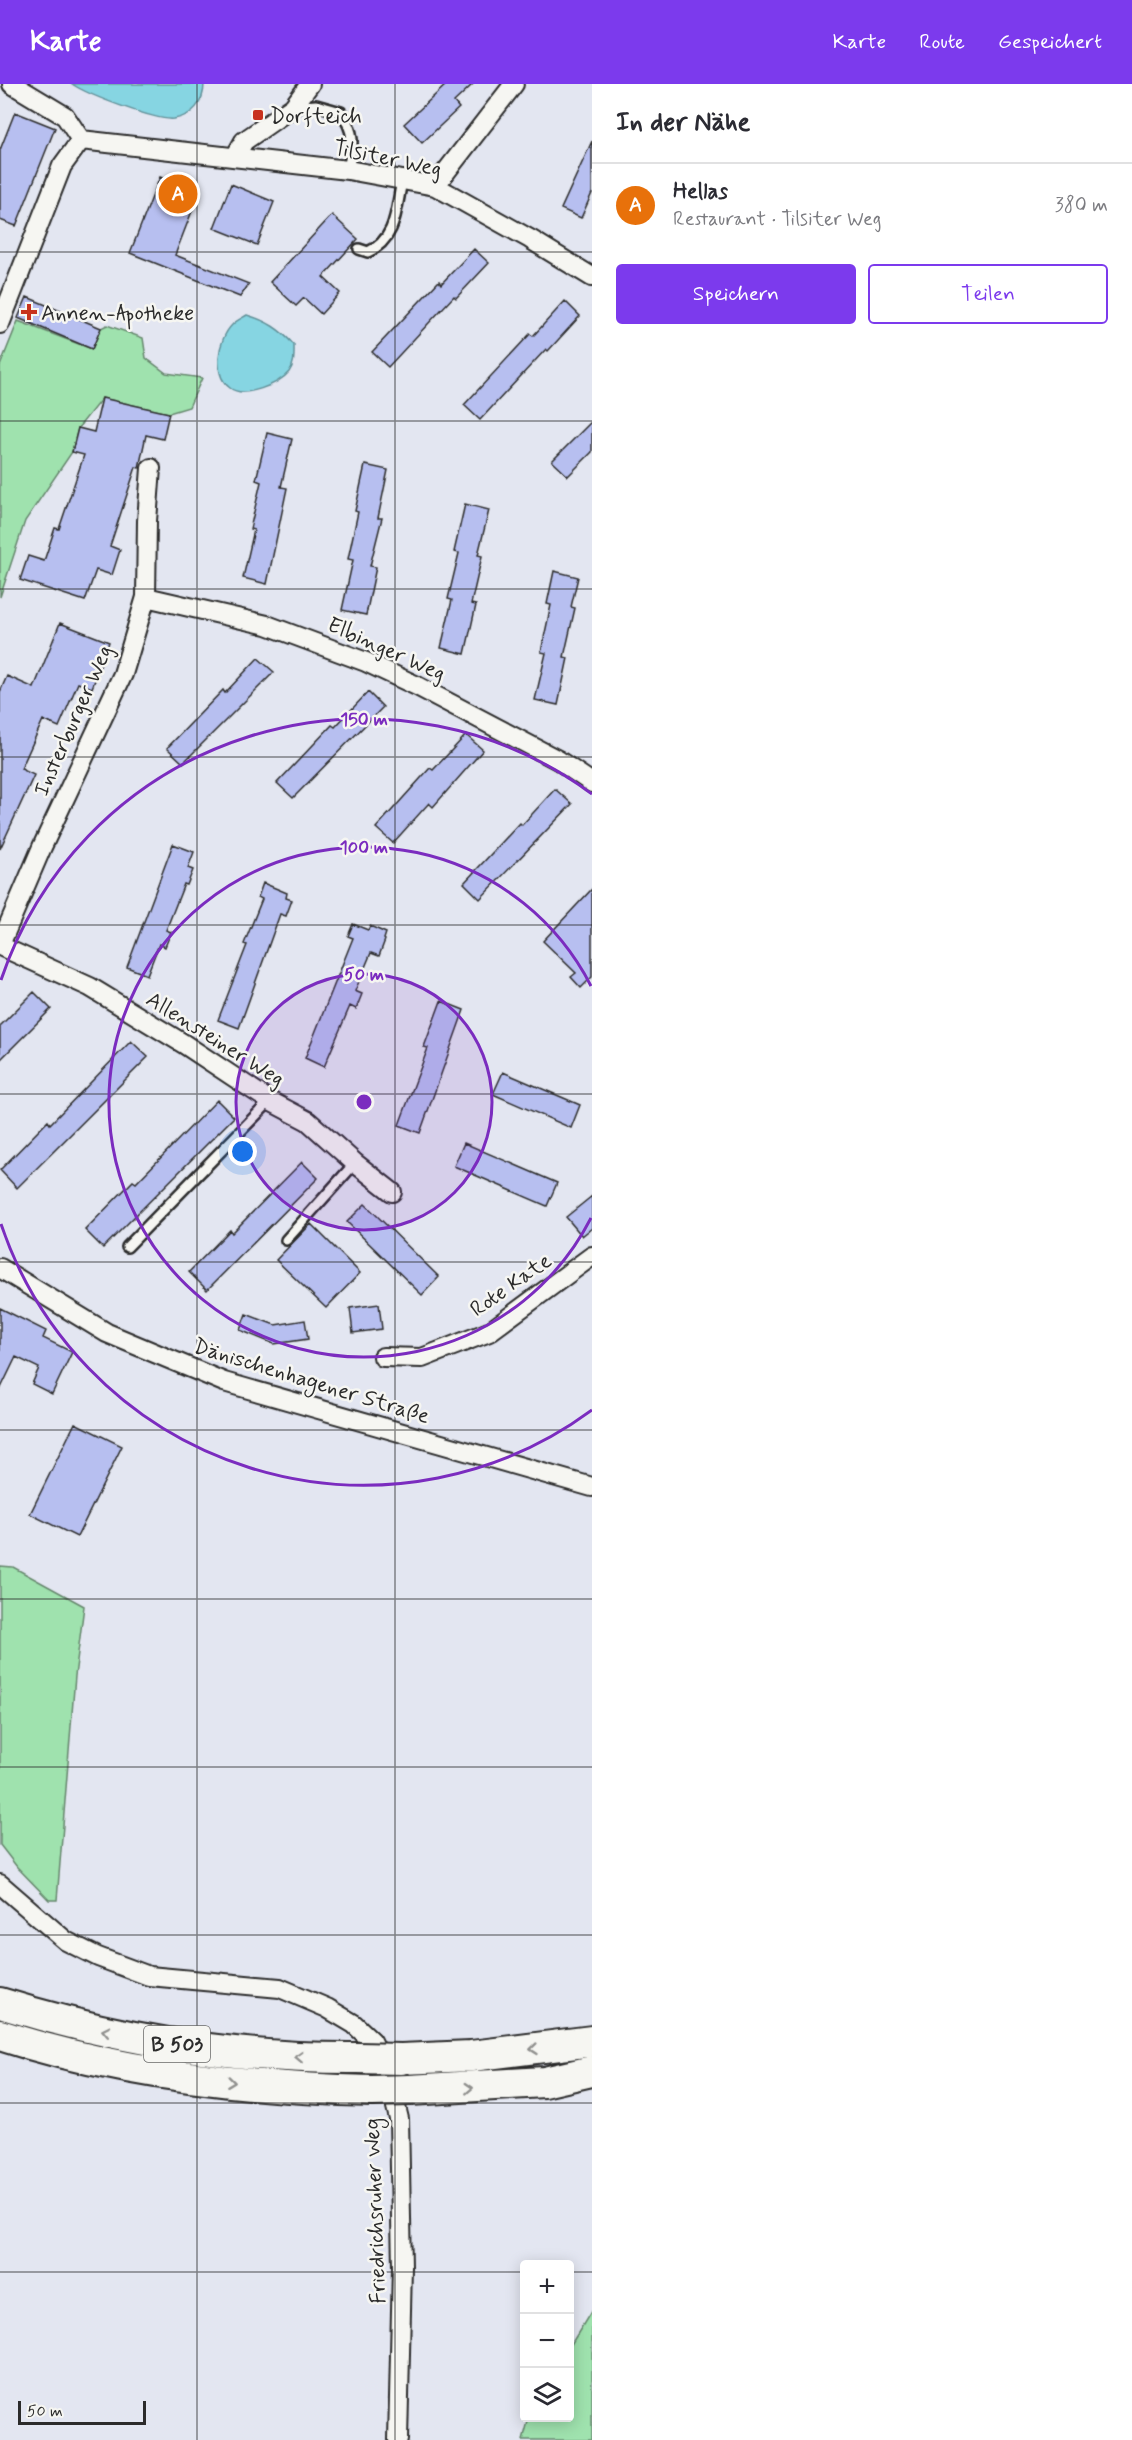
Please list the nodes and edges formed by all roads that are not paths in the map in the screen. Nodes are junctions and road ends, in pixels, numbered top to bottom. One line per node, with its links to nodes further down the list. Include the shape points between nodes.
1 (13, 84): 5 (street, via 65,116)
2 (310, 84): 4 (street)
3 (514, 84): 9 (street)
4 (293, 107): 6 (street, via 244,141); 7 (lane, via 316,105 341,112 351,126 353,145)
5 (81, 140): 6 (street, Tilsiter Weg); 12 (street, via 62,166)
6 (235, 157): 7 (street, Tilsiter Weg)
7 (348, 170): 8 (street, Tilsiter Weg)
8 (402, 181): 9 (street, Tilsiter Weg); 10 (lane, via 387,240 368,252)
9 (435, 186): 11 (street, Tilsiter Weg)
10 (359, 249)
11 (592, 277)
12 (0, 324)
13 (151, 468): 14 (street, Insterburger Weg)
14 (146, 597): 15 (street, Elbinger Weg, via 267,625 366,662 558,760); 16 (street, Insterburger Weg, via 114,695)
15 (592, 783)
16 (0, 946): 17 (street, Allensteiner Weg, via 90,987)
17 (270, 1101): 18 (street, Allensteiner Weg, via 308,1121); 21 (lane)
18 (355, 1163): 19 (street, Allensteiner Weg); 20 (lane)
19 (392, 1192)
20 (286, 1240)
21 (127, 1247)
22 (592, 1256): 24 (street, Rote Kate, via 489,1332 422,1358)
23 (0, 1268): 25 (street, Dänischenhagener Straße, via 107,1333 224,1382)
24 (383, 1358)
25 (592, 1487)
26 (0, 1884): 33 (street, Friedrichsruher Weg, via 66,1941 98,1957 149,1976 280,1988 327,2008 354,2024 372,2041 388,2074 399,2119 402,2267)
27 (0, 2003): 29 (highway, B 503, one-way to 27, bridge, via 471,2056 401,2059 259,2055 81,2026)
28 (0, 2035): 31 (highway, B 503, one-way to 31, bridge, via 77,2056 173,2075 266,2087 372,2091)
29 (592, 2041)
30 (592, 2071): 31 (highway, B 503)
31 (544, 2082): 32 (highway)
32 (592, 2087)
33 (398, 2440)

